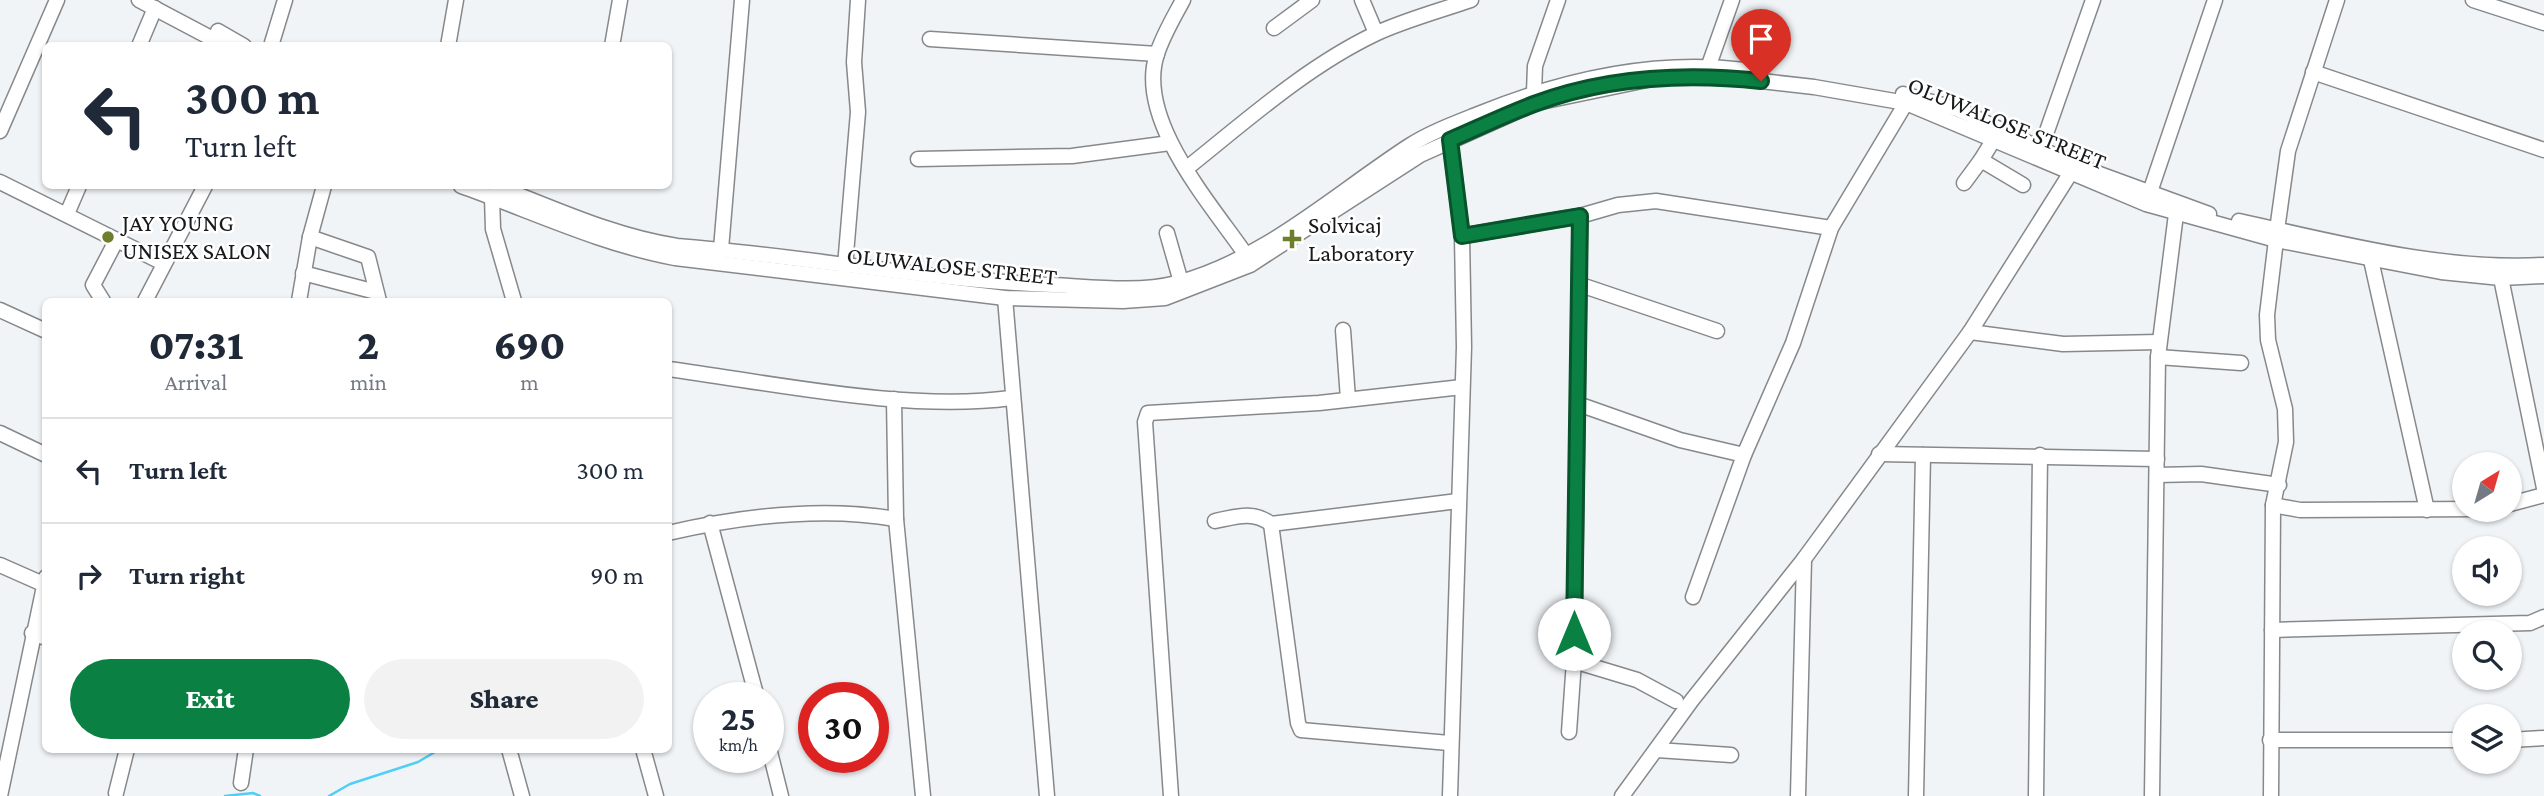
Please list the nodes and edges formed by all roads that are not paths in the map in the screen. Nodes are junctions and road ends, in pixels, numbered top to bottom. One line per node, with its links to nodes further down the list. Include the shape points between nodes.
1 (57, 0): 34 (street)
2 (139, 0): 18 (street)
3 (285, 0): 26 (street)
4 (456, 0): 27 (street)
5 (620, 0): 28 (street)
6 (741, 0): 61 (street)
7 (858, 0): 66 (street, via 854,62 858,113)
8 (1183, 0): 29 (street)
9 (1312, 0): 20 (street)
10 (1362, 0): 21 (street)
11 (1471, 0): 21 (street)
12 (1558, 0): 32 (street, via 1538,55)
13 (1732, 0): 30 (street)
14 (2093, 0): 38 (street)
15 (2215, 0): 51 (street)
16 (2337, 0): 31 (street)
17 (2473, 0): 19 (street)
18 (157, 4): 23 (street); 24 (street); 25 (street)
19 (2544, 23)
20 (1274, 28)
21 (1376, 33): 42 (street, via 1273,100)
22 (930, 39): 29 (street)
23 (141, 42)
24 (219, 42)
25 (236, 42)
26 (272, 42)
27 (449, 42)
28 (613, 42)
29 (1157, 54): 37 (street, via 1157,115)
30 (1709, 65): 32 (street, OLUWALOSE STREET, via 1584,78); 38 (street, OLUWALOSE STREET, via 1816,78 1932,100)
31 (2313, 72): 39 (street); 57 (street, via 2288,151)
32 (1534, 92): 62 (street, OLUWALOSE STREET, via 1411,145)
33 (1906, 103): 35 (street, OLUWALOSE STREET); 36 (street, OLUWALOSE STREET, via 1708,75 1661,77 1536,103); 55 (street)
34 (0, 131)
35 (1994, 139): 41 (street); 43 (street, OLUWALOSE STREET)
36 (1450, 140): 58 (street); 78 (street, OLUWALOSE STREET, via 1250,265 1184,293 1123,301)
37 (1170, 143): 40 (street, via 1072,156); 42 (street)
38 (2041, 148): 43 (street, OLUWALOSE STREET)
39 (2544, 150)
40 (918, 159)
41 (1981, 160): 45 (street); 46 (street)
42 (1187, 168): 62 (street)
43 (2073, 169): 51 (street, OLUWALOSE STREET); 53 (street, OLUWALOSE STREET); 83 (street)
44 (0, 181): 52 (street)
45 (1964, 183)
46 (2023, 185)
47 (78, 189): 52 (street)
48 (203, 189): 64 (street)
49 (323, 189): 59 (street)
50 (494, 191): 61 (street, OLUWALOSE STREET, via 639,240); 67 (street, OLUWALOSE STREET, via 635,250); 77 (street, via 493,229)
51 (2150, 192): 57 (street, OLUWALOSE STREET)
52 (67, 214): 60 (street)
53 (2176, 214): 57 (street, OLUWALOSE STREET); 84 (street)
54 (1580, 216): 55 (street, via 1656,201); 58 (street); 72 (street)
55 (1832, 228): 95 (street, via 1786,362)
56 (1167, 233): 71 (street)
57 (2277, 235): 63 (street, OLUWALOSE STREET); 65 (street, OLUWALOSE STREET, via 2443,261 2500,267); 100 (street, via 2267,315 2268,340 2285,409 2286,442)
58 (1462, 236): 87 (street)
59 (310, 237): 68 (street); 73 (street, via 368,257)
60 (116, 242): 64 (street); 74 (street, via 93,285)
61 (721, 249): 67 (street, OLUWALOSE STREET)
62 (1246, 255): 71 (street, OLUWALOSE STREET)
63 (2371, 260): 70 (street, OLUWALOSE STREET); 106 (street)
64 (163, 263): 75 (street)
65 (2544, 265)
66 (845, 266): 67 (street, OLUWALOSE STREET); 71 (street, OLUWALOSE STREET, via 1122,289)
67 (809, 268): 78 (street, OLUWALOSE STREET)
68 (303, 273): 73 (street); 76 (street)
69 (2544, 276): 70 (street, OLUWALOSE STREET)
70 (2501, 278): 101 (street)
71 (1181, 282)
72 (1581, 285): 82 (street); 91 (street)
73 (377, 296)
74 (101, 298)
75 (146, 298)
76 (299, 298)
77 (513, 298)
78 (1005, 298): 88 (street)
79 (0, 310): 80 (street)
80 (42, 329)
81 (1343, 330): 90 (street)
82 (1717, 331)
83 (1970, 332): 84 (street); 94 (street)
84 (2159, 350): 85 (street); 98 (street)
85 (2241, 363)
86 (672, 370): 89 (street)
87 (1462, 387): 90 (street); 103 (street)
88 (1012, 398): 89 (street, via 977,402); 144 (street)
89 (894, 399): 108 (street)
90 (1348, 399): 145 (street, via 1148,413 1145,417)
91 (1578, 404): 95 (street, via 1680,440); 121 (street)
92 (0, 433): 93 (street)
93 (42, 453)
94 (1880, 454): 96 (street); 113 (street)
95 (1744, 455): 116 (street)
96 (1923, 455): 97 (street); 149 (street)
97 (2040, 455): 98 (street); 150 (street)
98 (2157, 459): 99 (street)
99 (2157, 475): 100 (street, via 2201,474); 151 (street)
100 (2279, 485): 105 (street)
101 (2544, 488)
102 (2544, 495): 104 (street)
103 (1458, 501): 111 (street); 129 (street)
104 (2522, 501)
105 (2273, 505): 106 (street, via 2300,510); 119 (street)
106 (2427, 510): 107 (street)
107 (2452, 510)
108 (896, 519): 110 (street, via 834,512); 143 (street)
109 (1214, 521): 111 (street, via 1242,515 1261,516)
110 (710, 523): 112 (street); 122 (street)
111 (1271, 524): 129 (street, via 1301,730)
112 (672, 532)
113 (1804, 559): 130 (street); 148 (street)
114 (0, 565): 115 (street)
115 (42, 579)
116 (1693, 597)
117 (42, 602): 120 (street)
118 (2544, 617): 119 (street, via 2530,623)
119 (2272, 630): 127 (street)
120 (39, 635): 139 (street)
121 (1574, 661): 123 (street, via 1637,680); 124 (street)
122 (753, 682)
123 (1676, 701)
124 (1569, 732)
125 (2544, 738): 126 (street)
126 (2522, 739)
127 (2270, 740): 128 (street); 152 (street)
128 (2452, 740)
129 (1450, 743): 146 (street)
130 (1657, 750): 135 (street); 147 (street)
131 (126, 753): 138 (street)
132 (245, 753): 137 (street)
133 (510, 753): 140 (street)
134 (644, 753): 141 (street)
135 (1731, 755)
136 (775, 773): 142 (street)
137 (241, 783)
138 (116, 793)
139 (0, 796)
140 (522, 796)
141 (656, 796)
142 (780, 796)
143 (923, 796)
144 (1047, 796)
145 (1171, 796)
146 (1450, 796)
147 (1622, 796)
148 (1798, 796)
149 (1916, 796)
150 (2036, 796)
151 (2152, 796)
152 (2271, 796)

